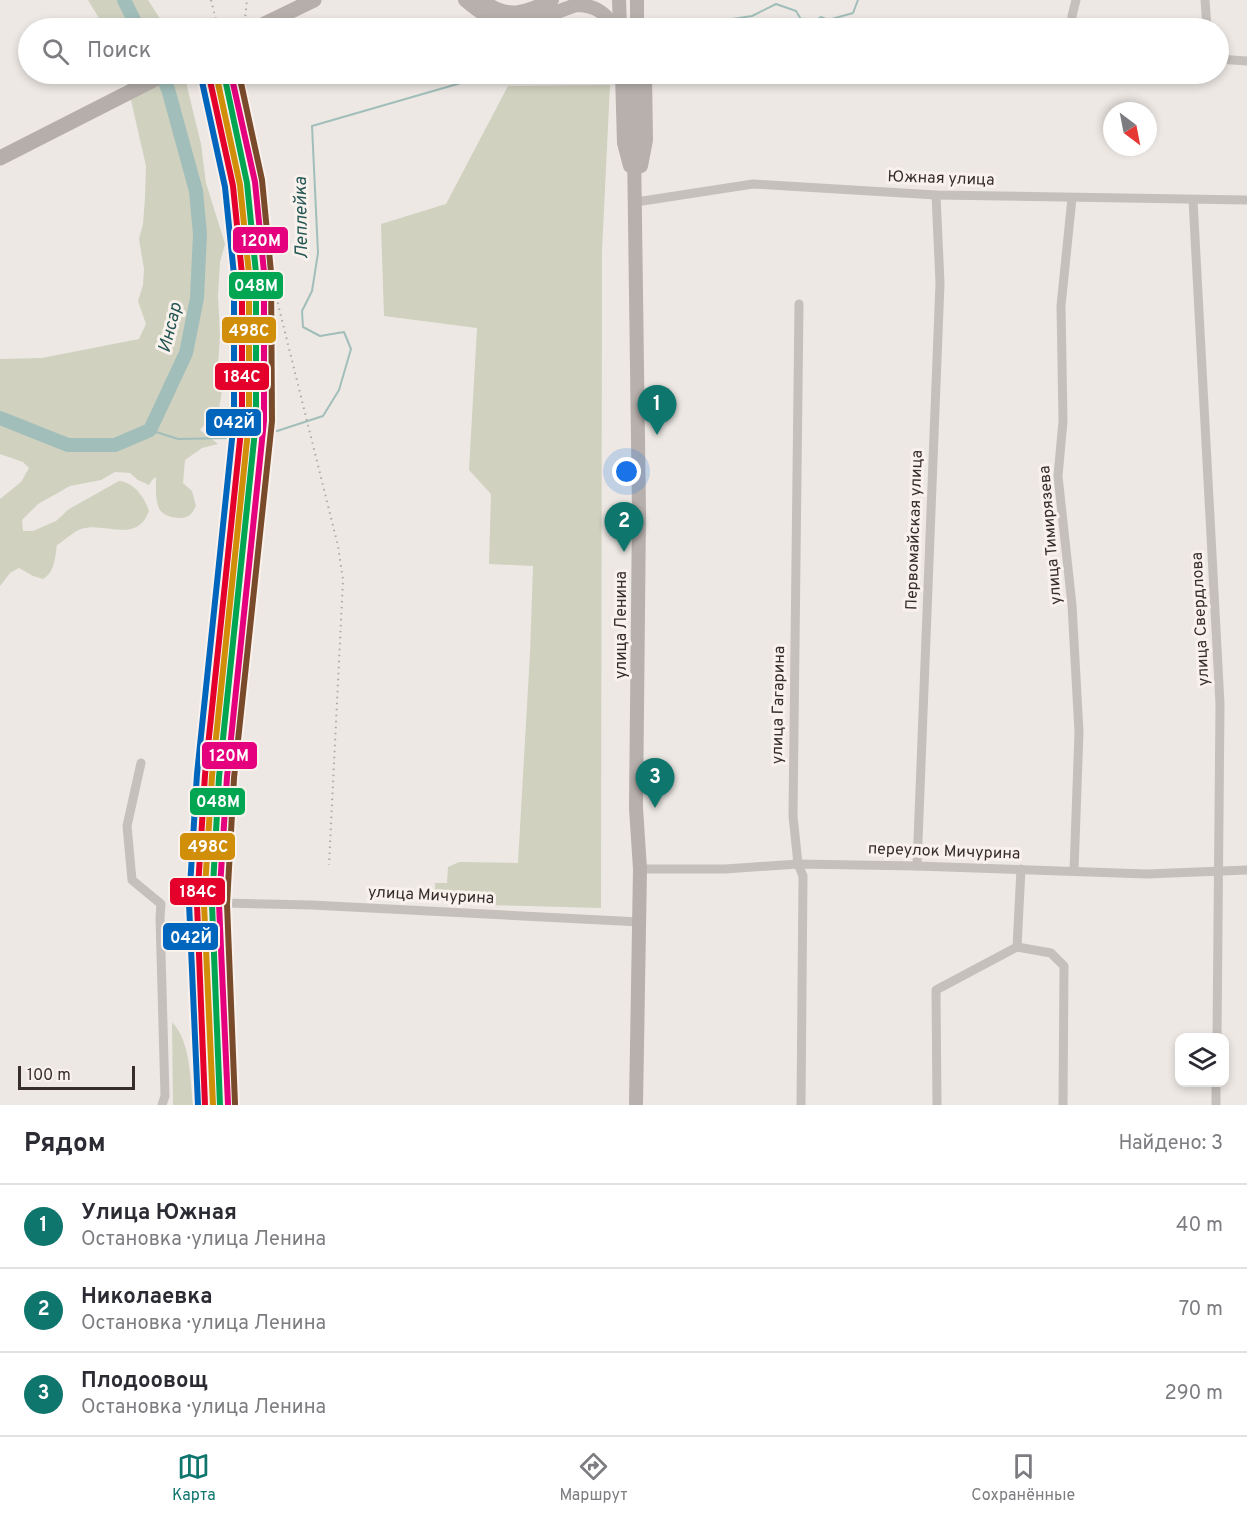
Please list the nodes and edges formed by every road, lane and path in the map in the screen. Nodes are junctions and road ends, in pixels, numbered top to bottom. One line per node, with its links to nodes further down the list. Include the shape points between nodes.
1 (314, 0): 11 (main road)
2 (465, 0): 12 (main road)
3 (482, 0): 4 (main road, via 510,14)
4 (552, 0)
5 (619, 0): 15 (main road)
6 (626, 0): 16 (main road)
7 (637, 0): 17 (main road)
8 (644, 0): 18 (main road)
9 (1076, 0): 19 (street)
10 (1205, 0): 20 (street)
11 (277, 18)
12 (488, 18)
13 (540, 18): 14 (main road, via 576,4 602,12)
14 (606, 18)
15 (620, 18)
16 (627, 18)
17 (637, 18)
18 (644, 18)
19 (1072, 18)
20 (1206, 18)
21 (1229, 60): 22 (street)
22 (1247, 61)
23 (145, 84): 27 (main road)
24 (622, 84): 28 (main road, via 624,143)
25 (633, 84): 28 (main road, улица Ленина)
26 (645, 84): 28 (main road, via 646,140)
27 (0, 158)
28 (636, 195): 29 (street, Южная улица, via 753,184); 37 (main road, улица Ленина, via 636,808)
29 (936, 195): 30 (street, Южная улица); 36 (street, Первомайская улица, via 940,283)
30 (1072, 198): 31 (street, Южная улица); 40 (street, улица Тимирязева, via 1061,306 1063,421 1058,476 1072,605 1079,732)
31 (1193, 200): 32 (street, Южная улица); 41 (street, улица Свердлова, via 1220,704)
32 (1247, 200)
33 (799, 304): 35 (street, улица Гагарина, via 793,816)
34 (141, 763): 47 (street, via 127,826 132,880 162,904)
35 (798, 864): 36 (street, переулок Мичурина); 37 (street, переулок Мичурина); 49 (street, улица Гагарина, via 803,876)
36 (917, 866): 38 (street, переулок Мичурина)
37 (640, 869): 43 (main road, улица Ленина)
38 (1021, 869): 40 (street, переулок Мичурина); 44 (street)
39 (1247, 870): 41 (street, переулок Мичурина)
40 (1074, 871): 41 (street, переулок Мичурина)
41 (1217, 872): 45 (street, улица Свердлова)
42 (221, 903): 43 (street, улица Мичурина)
43 (640, 922): 48 (main road, улица Ленина)
44 (1017, 946): 50 (street, via 936,990); 51 (street, via 1051,952 1064,966)
45 (1216, 1033)
46 (1216, 1087): 52 (street)
47 (162, 1105)
48 (636, 1105)
49 (801, 1105)
50 (936, 1105)
51 (1063, 1105)
52 (1216, 1105)

